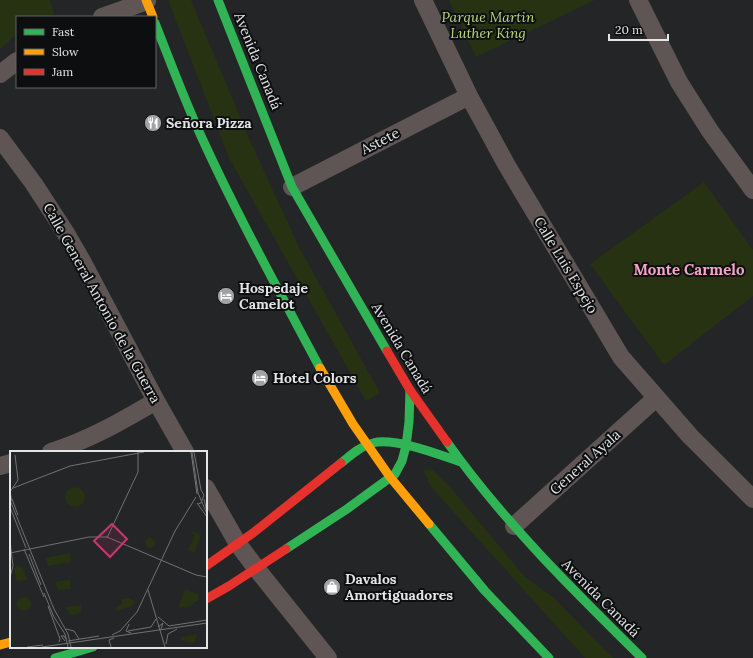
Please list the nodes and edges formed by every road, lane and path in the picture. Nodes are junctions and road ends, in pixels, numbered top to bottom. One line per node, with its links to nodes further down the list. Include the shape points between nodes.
1 (218, 0): 11 (main road, Avenida Canadá)
2 (423, 0): 9 (street, Calle Luis Espejo)
3 (638, 0): 12 (street, via 679,82 710,131)
4 (148, 6): 5 (street)
5 (106, 16)
6 (156, 25): 16 (main road, via 230,198 334,393)
7 (16, 62): 8 (street)
8 (0, 74)
9 (468, 96): 11 (street, Astete); 14 (street, Calle Luis Espejo, via 621,357)
10 (0, 138): 15 (street, Calle General Antonio de la Guerra, via 67,235)
11 (292, 187): 13 (main road, Avenida Canadá)
12 (753, 190)
13 (410, 390): 17 (main road); 20 (main road, Avenida Canadá)
14 (656, 398): 25 (street, Calle Luis Espejo); 26 (street, General Ayala)
15 (156, 401): 18 (street, via 118,423); 19 (street, Calle General Antonio de la Guerra)
16 (368, 445): 17 (main road, via 377,441); 23 (main road); 27 (main road, via 345,460)
17 (406, 446): 20 (main road); 23 (main road, via 399,468)
18 (53, 451)
19 (184, 451)
20 (461, 462): 26 (main road, Avenida Canadá)
21 (10, 463): 22 (street)
22 (0, 466)
23 (390, 477): 29 (main road, via 347,509); 36 (main road, via 485,591)
24 (207, 490): 27 (street)
25 (753, 499)
26 (514, 526): 37 (main road, Avenida Canadá, via 557,574)
27 (238, 544): 28 (main road); 29 (street)
28 (207, 565)
29 (256, 568): 30 (main road); 35 (street)
30 (207, 598)
31 (10, 642): 32 (main road)
32 (0, 645)
33 (90, 648): 34 (main road)
34 (55, 658)
35 (328, 658)
36 (549, 658)
37 (642, 658)

